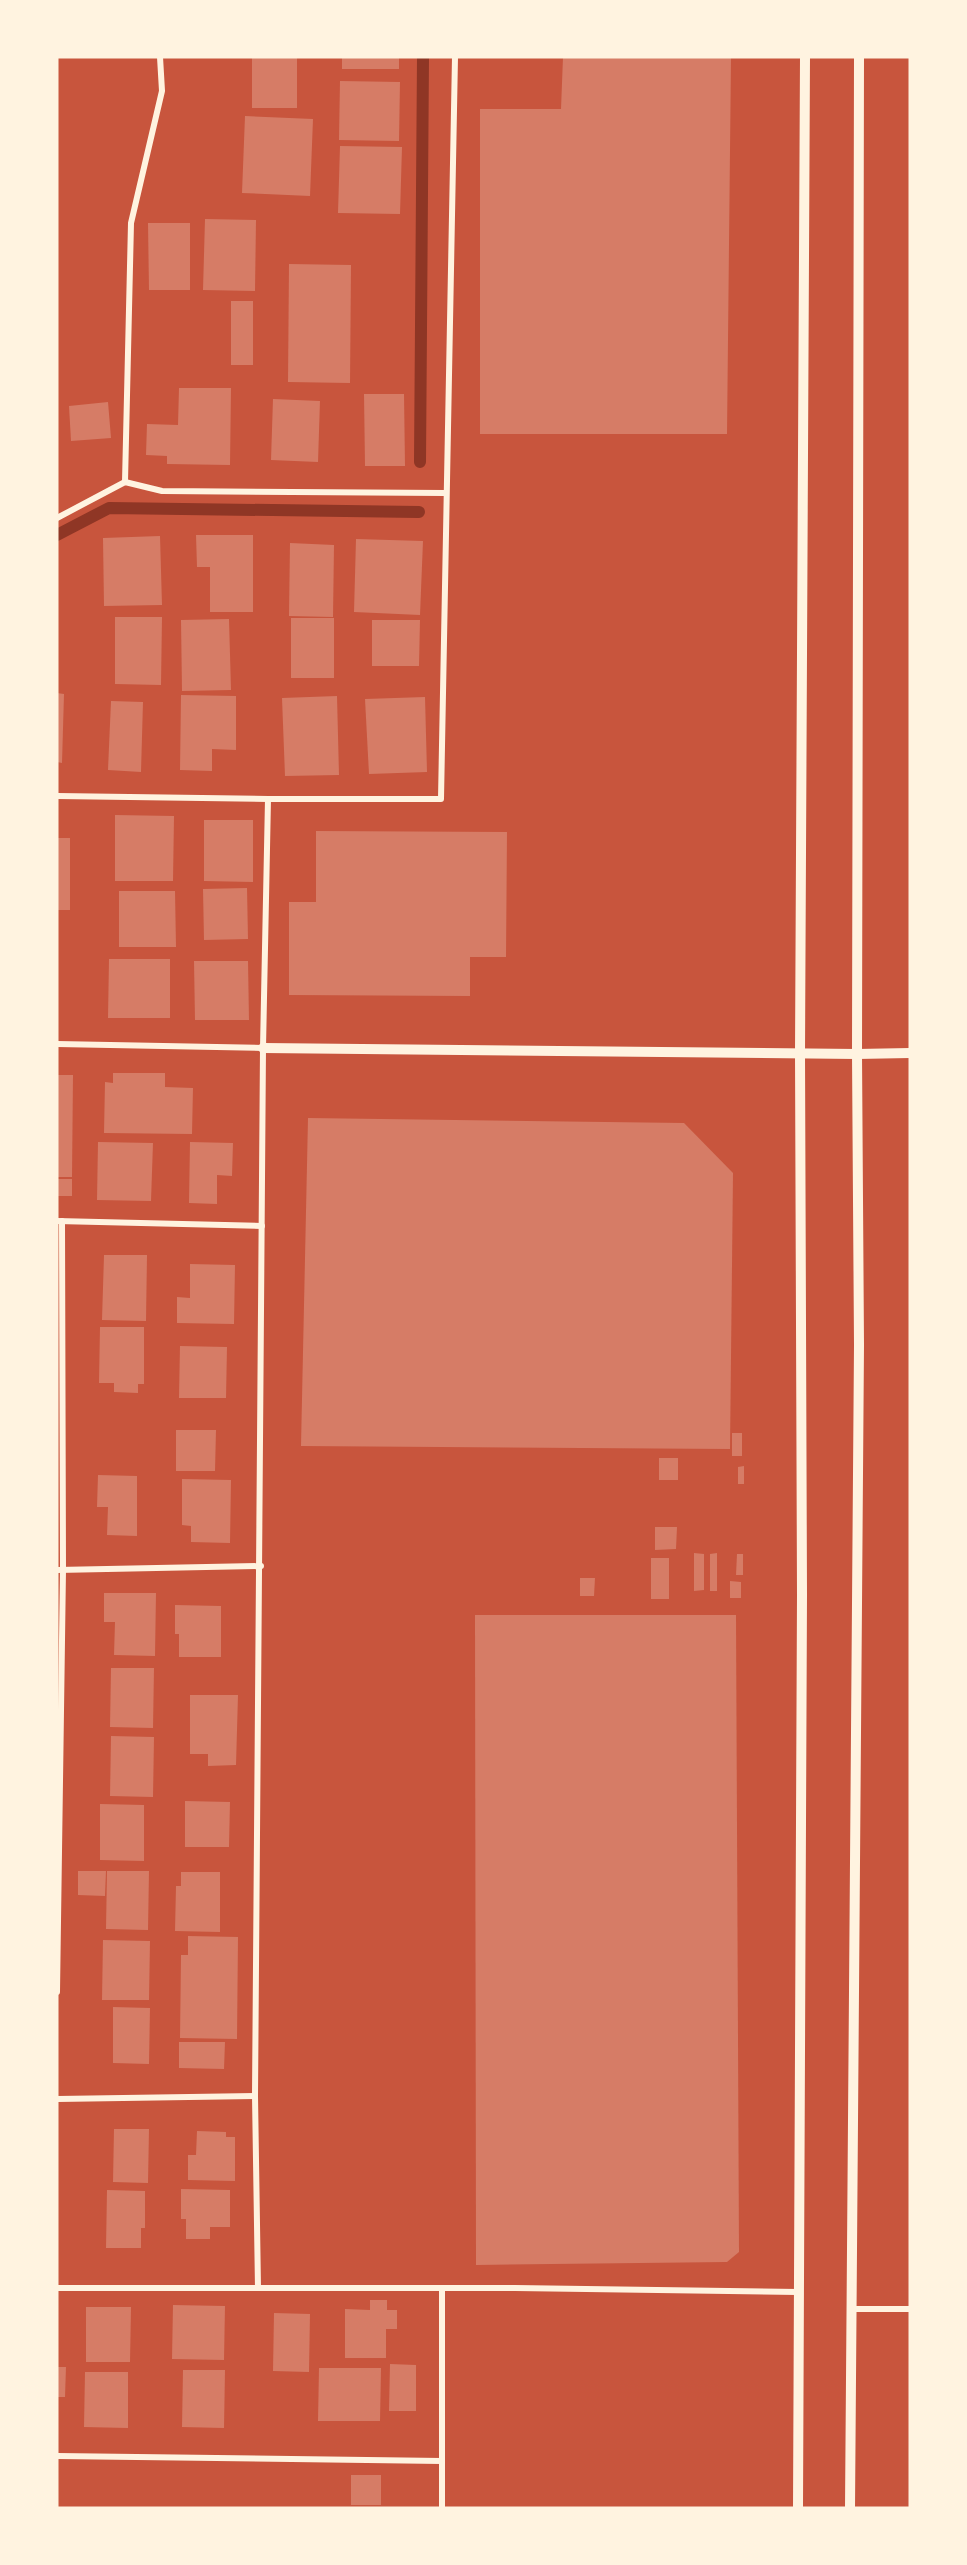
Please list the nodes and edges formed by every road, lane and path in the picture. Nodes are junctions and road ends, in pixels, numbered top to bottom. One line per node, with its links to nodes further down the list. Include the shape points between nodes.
1 (160, 57): 5 (street, via 162,91 131,223)
2 (455, 57): 6 (street)
3 (805, 57): 12 (street)
4 (859, 57): 14 (street)
5 (125, 482): 6 (street, via 162,491); 7 (street)
6 (445, 493): 9 (street, via 441,799)
7 (57, 518)
8 (57, 796): 9 (street)
9 (268, 799): 11 (street)
10 (57, 1044): 11 (street)
11 (263, 1048): 12 (street); 16 (street)
12 (800, 1053): 14 (street); 25 (street)
13 (910, 1053): 14 (street)
14 (857, 1054): 26 (street, via 859,1345)
15 (59, 1221): 16 (street); 18 (street)
16 (262, 1226): 17 (street)
17 (261, 1566): 18 (street); 20 (street)
18 (60, 1570): 19 (street)
19 (57, 1992)
20 (255, 2097): 21 (street); 23 (street)
21 (57, 2099)
22 (57, 2288): 23 (street)
23 (258, 2288): 24 (street)
24 (442, 2288): 25 (street); 29 (street)
25 (798, 2292): 31 (street)
26 (850, 2308): 27 (street); 32 (street)
27 (910, 2308)
28 (57, 2456): 29 (street)
29 (442, 2461): 30 (street)
30 (442, 2508)
31 (798, 2508)
32 (850, 2508)

